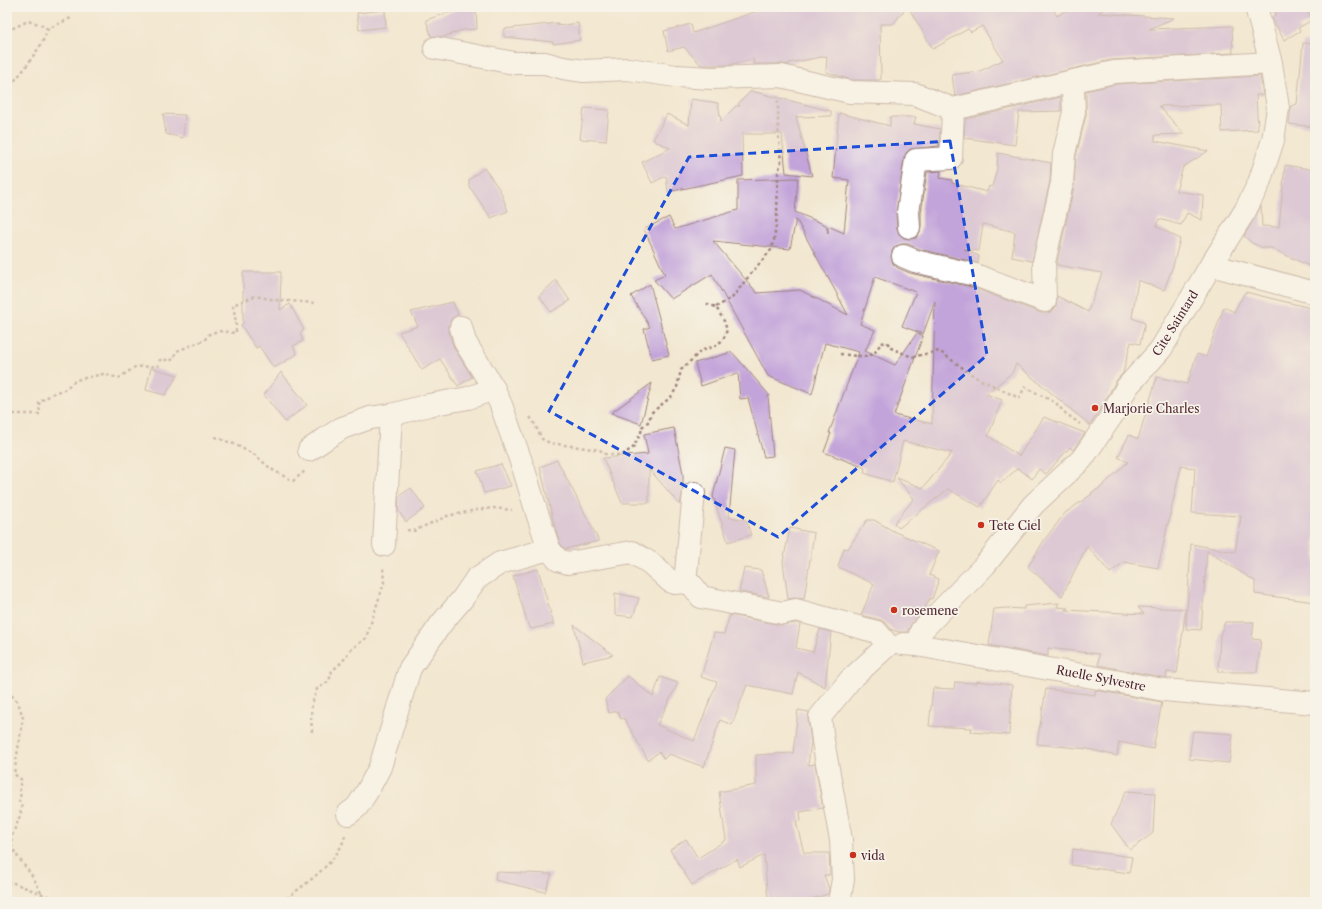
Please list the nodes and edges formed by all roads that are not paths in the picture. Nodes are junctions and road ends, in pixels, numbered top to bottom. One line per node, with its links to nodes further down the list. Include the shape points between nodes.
1 (1256, 7): 3 (street, Cite Saintard)
2 (435, 48): 5 (street, via 514,63 545,63 584,71 628,69 712,78 778,76 850,92 915,94)
3 (1271, 63): 4 (street, via 1114,72); 8 (street, Cite Saintard, via 1278,108 1273,140 1249,204)
4 (1069, 82): 5 (street); 7 (street, via 1073,90 1074,112 1064,154 1062,183 1044,262 1045,301 975,275)
5 (954, 109): 6 (street, via 951,158 916,160 908,212)
6 (909, 227)
7 (903, 256)
8 (1211, 265): 9 (street); 19 (street, Cite Saintard, via 1161,349 1127,387 1112,417 1082,460 1033,505 984,565 921,631)
9 (1315, 293)
10 (461, 327): 11 (street, via 465,342)
11 (494, 389): 12 (street, via 468,398); 16 (street, via 524,470)
12 (392, 415): 13 (street, via 370,418 342,428); 15 (street)
13 (310, 450)
14 (694, 492): 17 (street)
15 (384, 545)
16 (549, 549): 17 (street, via 558,560 568,563 632,552 650,563 670,581); 21 (street, via 500,563 476,579 441,624 410,668 380,767 357,808)
17 (685, 582): 18 (street, via 693,586 701,597 783,613 796,610 877,632)
18 (888, 645): 19 (street, Ruelle Sylvestre); 22 (street, via 850,680 820,717 841,840 843,880)
19 (917, 645): 20 (street, Ruelle Sylvestre, via 1164,690)
20 (1315, 704)
21 (348, 814)
22 (839, 902)

